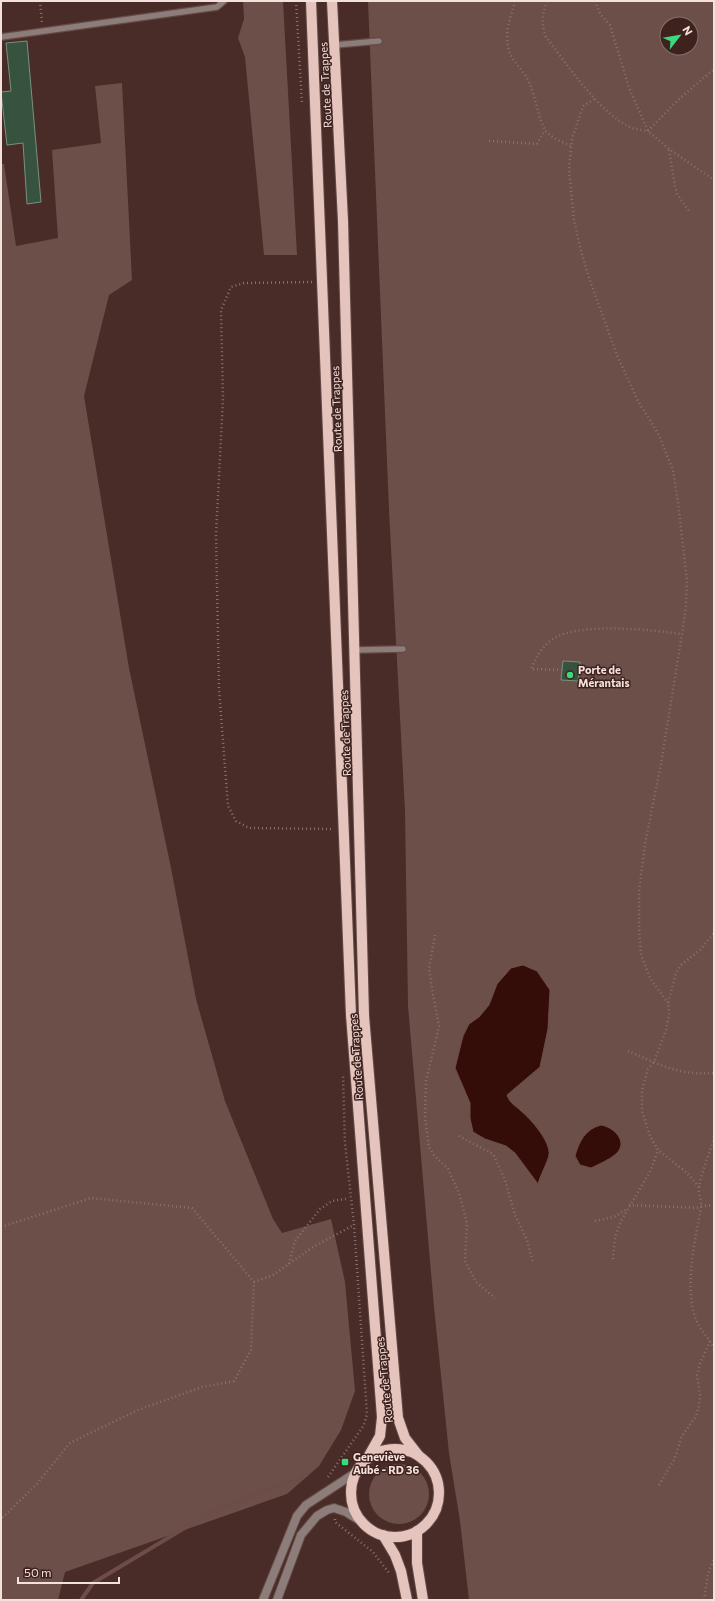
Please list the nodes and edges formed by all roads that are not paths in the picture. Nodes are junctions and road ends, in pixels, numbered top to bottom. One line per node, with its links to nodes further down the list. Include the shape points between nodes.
1 (224, 1): 4 (lane, via 217,7)
2 (311, 1): 10 (main road, Route de Trappes, via 351,1015 382,1417 380,1436)
3 (332, 1): 6 (main road, Route de Trappes)
4 (1, 37)
5 (379, 41): 6 (lane)
6 (335, 45): 8 (main road, Route de Trappes, via 343,221)
7 (403, 649): 8 (lane)
8 (355, 650): 9 (main road, Route de Trappes, via 365,1024 398,1418 405,1438)
9 (419, 1456): 10 (main road, via 407,1450 393,1449 379,1452); 13 (main road, via 430,1466 439,1494 436,1509)
10 (367, 1459): 11 (main road)
11 (356, 1473): 12 (main road, via 351,1485 351,1498); 15 (street, via 306,1505 297,1516)
12 (362, 1522): 14 (main road, via 371,1530); 16 (street, via 334,1508 317,1516 301,1535)
13 (417, 1531): 14 (main road, via 400,1536); 18 (main road, via 417,1563)
14 (383, 1535): 17 (main road, via 396,1555)
15 (263, 1600)
16 (277, 1600)
17 (407, 1600)
18 (423, 1600)

